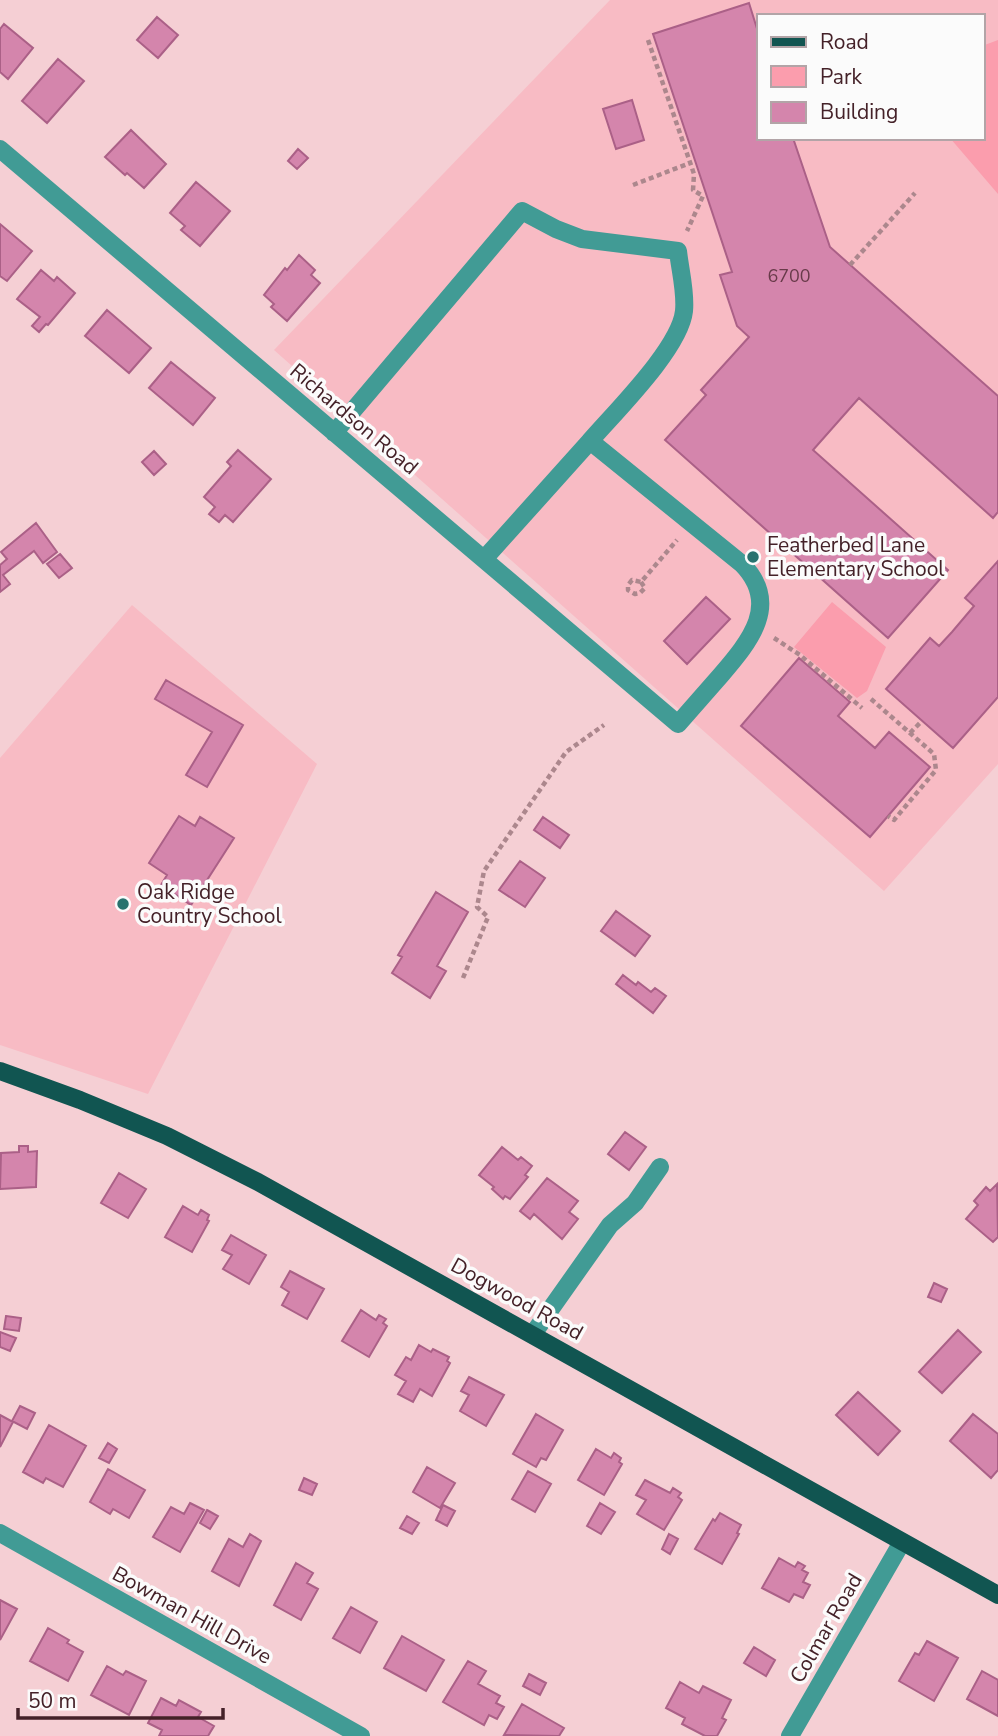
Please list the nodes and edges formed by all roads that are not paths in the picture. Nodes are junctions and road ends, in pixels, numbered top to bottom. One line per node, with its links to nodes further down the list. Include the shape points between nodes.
1 (0, 149): 2 (street, Richardson Road)
2 (334, 433): 3 (street, via 522,211 582,239 678,251 684,309 680,330); 4 (street, Richardson Road)
3 (590, 442): 4 (street); 4 (street, Richardson Road, via 741,564 759,588 761,606 747,645 678,724)
4 (485, 558)
5 (0, 1071): 7 (main road, Dogwood Road, via 167,1136)
6 (660, 1167): 7 (street, via 635,1203 610,1225)
7 (533, 1334): 9 (main road, Dogwood Road)
8 (0, 1533): 11 (street, Bowman Hill Drive)
9 (901, 1542): 10 (main road, Dogwood Road); 12 (street, Colmar Road)
10 (998, 1595)
11 (361, 1736)
12 (790, 1736)

